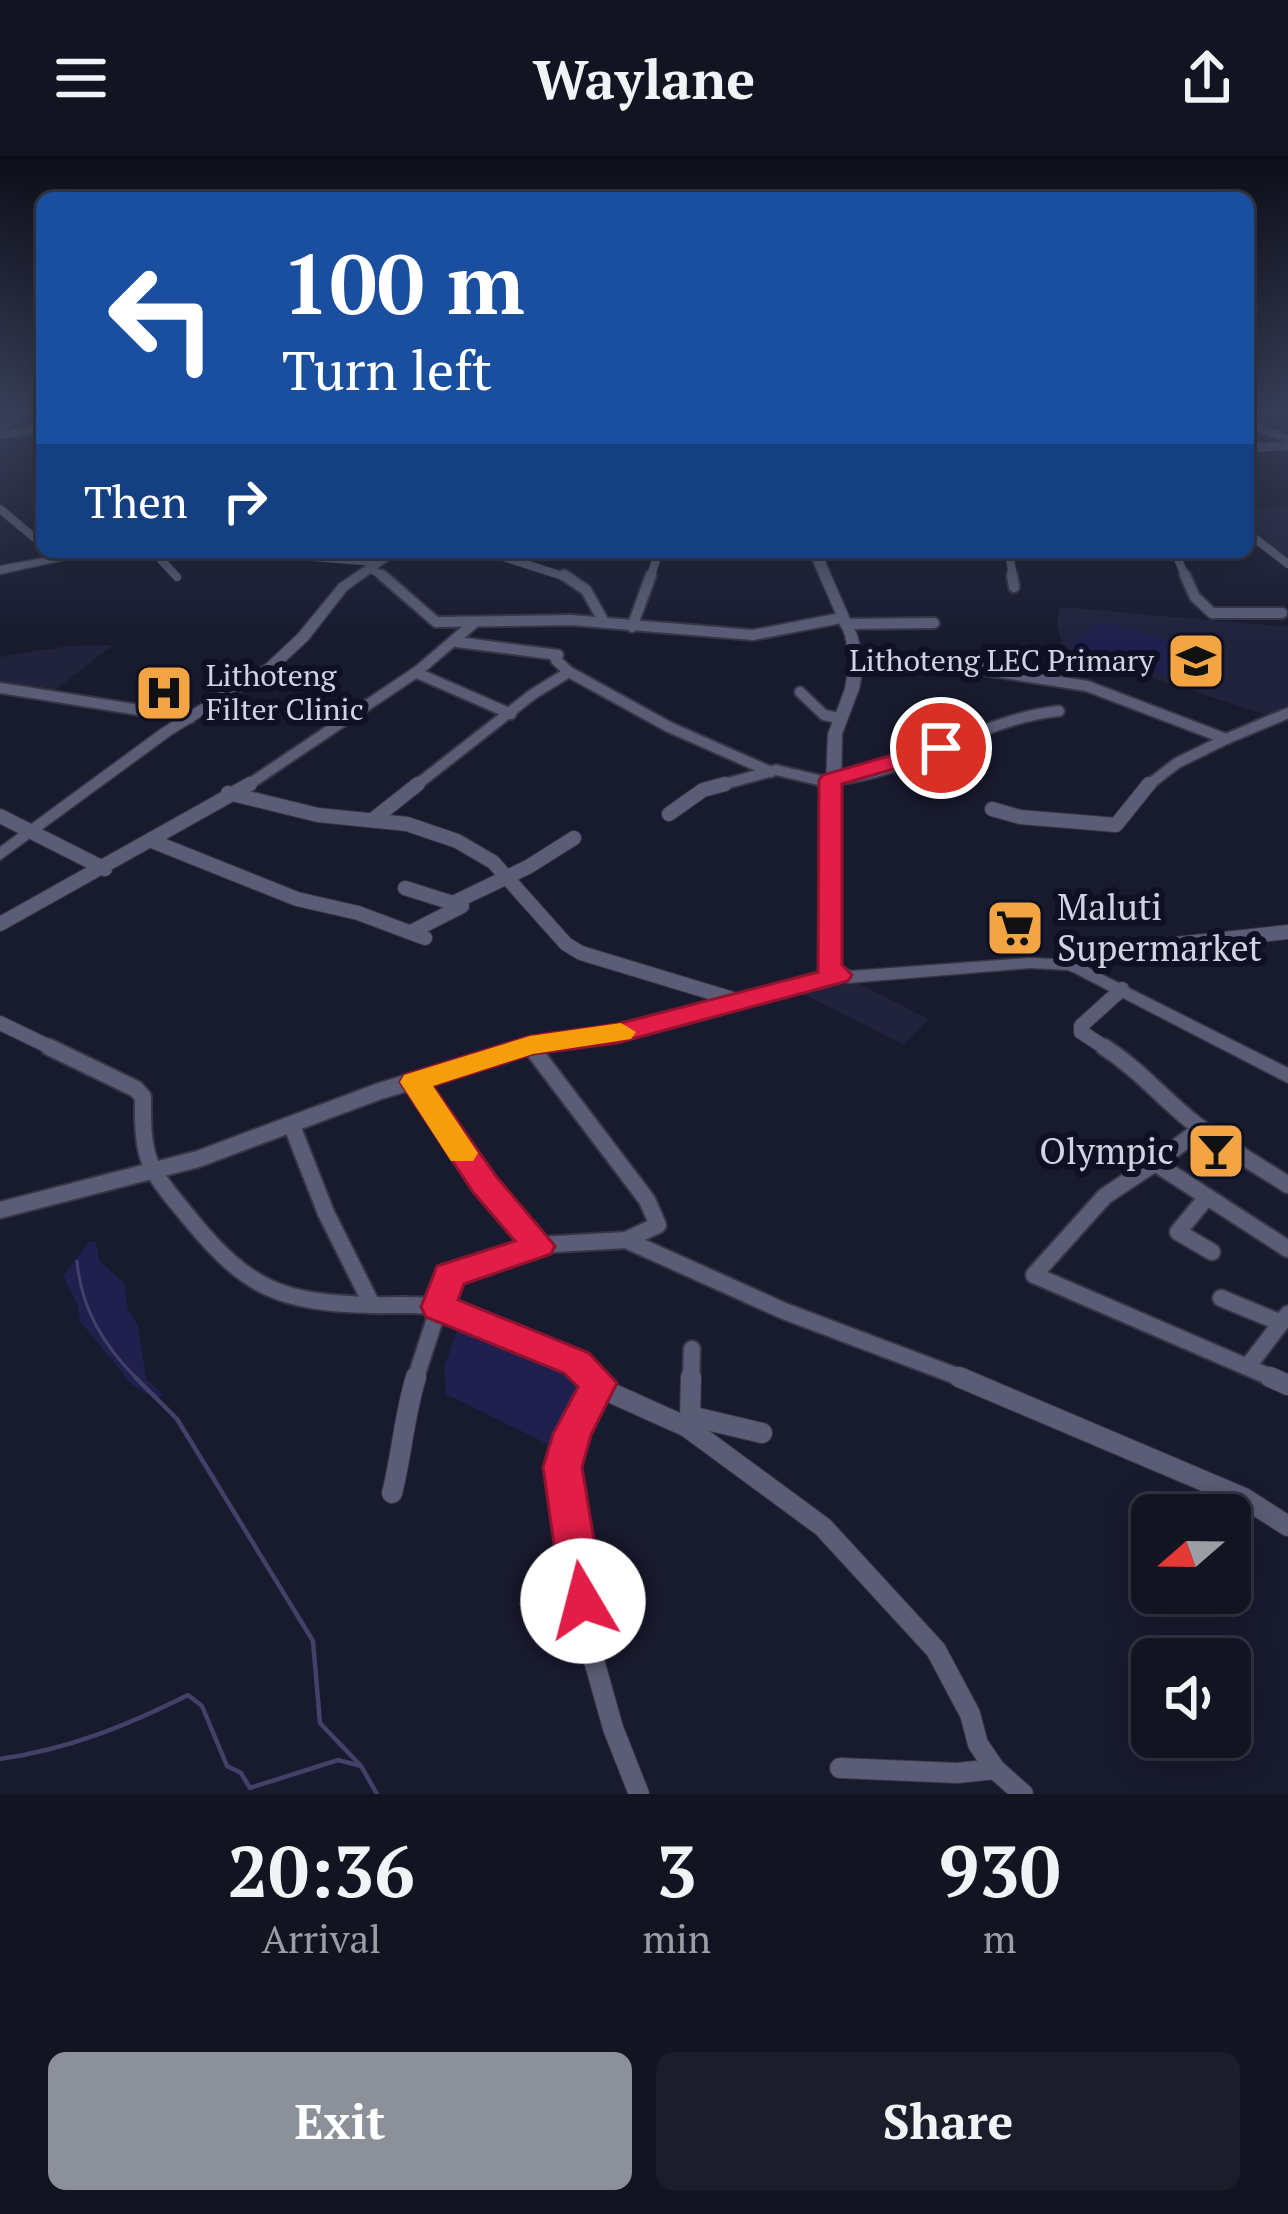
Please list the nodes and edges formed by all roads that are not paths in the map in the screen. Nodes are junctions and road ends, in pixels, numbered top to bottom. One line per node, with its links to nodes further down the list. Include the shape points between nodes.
1 (0, 509): 3 (street)
2 (1254, 538): 13 (street)
3 (36, 539)
4 (45, 558): 15 (main road)
5 (160, 558): 16 (street)
6 (304, 558): 14 (street)
7 (385, 558): 14 (main road)
8 (516, 558): 21 (street, via 580,584)
9 (657, 558): 23 (street)
10 (817, 558): 19 (main road)
11 (1011, 558): 17 (street)
12 (1178, 558): 18 (street, via 1212,613)
13 (1288, 564)
14 (374, 566): 20 (street, via 436,622); 33 (main road, via 343,587 271,667)
15 (0, 570)
16 (177, 577)
17 (1014, 586)
18 (1282, 613)
19 (843, 621): 22 (street); 23 (street, via 753,635); 25 (main road)
20 (474, 622): 21 (street); 24 (street)
21 (604, 622): 23 (street)
22 (934, 622)
23 (632, 626)
24 (457, 642): 26 (street); 27 (street, via 558,655)
25 (856, 661): 34 (main road); 35 (street, via 1087,686)
26 (417, 673): 32 (street); 38 (street)
27 (568, 673): 32 (street); 36 (street)
28 (0, 688): 33 (street)
29 (800, 692): 34 (street)
30 (1059, 711): 37 (street)
31 (1288, 713): 35 (street)
32 (511, 714): 42 (street)
33 (190, 718): 43 (main road)
34 (838, 718): 37 (main road)
35 (1226, 739): 39 (street, via 1170,764 1116,825)
36 (771, 772): 37 (street); 40 (street, via 704,790)
37 (831, 782): 54 (main road, via 829,968)
38 (228, 793): 42 (street, via 318,815); 45 (street)
39 (992, 809)
40 (669, 814)
41 (0, 816): 43 (street)
42 (375, 818): 48 (street, via 458,841)
43 (34, 832): 46 (main road); 47 (street)
44 (574, 838): 48 (street)
45 (152, 841): 47 (street); 50 (street, via 297,899 419,935 462,906)
46 (0, 855)
47 (104, 869): 51 (street)
48 (506, 875): 50 (street); 56 (street, via 581,953)
49 (405, 888): 50 (street)
50 (455, 902)
51 (0, 924)
52 (1288, 932): 53 (street, via 1100,952)
53 (1073, 965): 54 (main road); 55 (main road)
54 (839, 975): 56 (street)
55 (1122, 989): 59 (main road); 62 (street, via 1081,1032 1142,1071)
56 (741, 1002): 58 (street, via 617,1034)
57 (0, 1023): 64 (street, via 136,1089)
58 (530, 1045): 60 (street); 68 (street, via 651,1206 658,1225)
59 (1288, 1076)
60 (415, 1082): 61 (street); 69 (street, via 484,1184)
61 (292, 1126): 64 (street); 73 (street)
62 (1201, 1129): 63 (street); 65 (street)
63 (1155, 1163): 66 (street); 77 (street, via 1102,1201 1034,1275)
64 (151, 1171): 67 (street); 73 (street, via 226,1262 255,1281 317,1304)
65 (1288, 1185)
66 (1207, 1197): 70 (street); 71 (street, via 1178,1232)
67 (0, 1210)
68 (626, 1240): 69 (street); 83 (street, via 1173,1466)
69 (539, 1246): 74 (street, via 449,1276)
70 (1288, 1249)
71 (1212, 1252)
72 (1221, 1298): 75 (street)
73 (372, 1305): 74 (street)
74 (439, 1307): 78 (street, via 576,1363); 82 (street, via 403,1419)
75 (1285, 1319): 77 (street)
76 (692, 1349): 80 (street)
77 (1248, 1366): 79 (street)
78 (598, 1383): 80 (street); 86 (street, via 562,1467 590,1646)
79 (1288, 1385)
80 (689, 1422): 81 (street); 85 (street, via 824,1527 885,1591 936,1650)
81 (762, 1433)
82 (392, 1493)
83 (1288, 1526)
84 (840, 1768): 85 (street, via 960,1776)
85 (995, 1769): 87 (street)
86 (639, 1794)
87 (1024, 1794)

